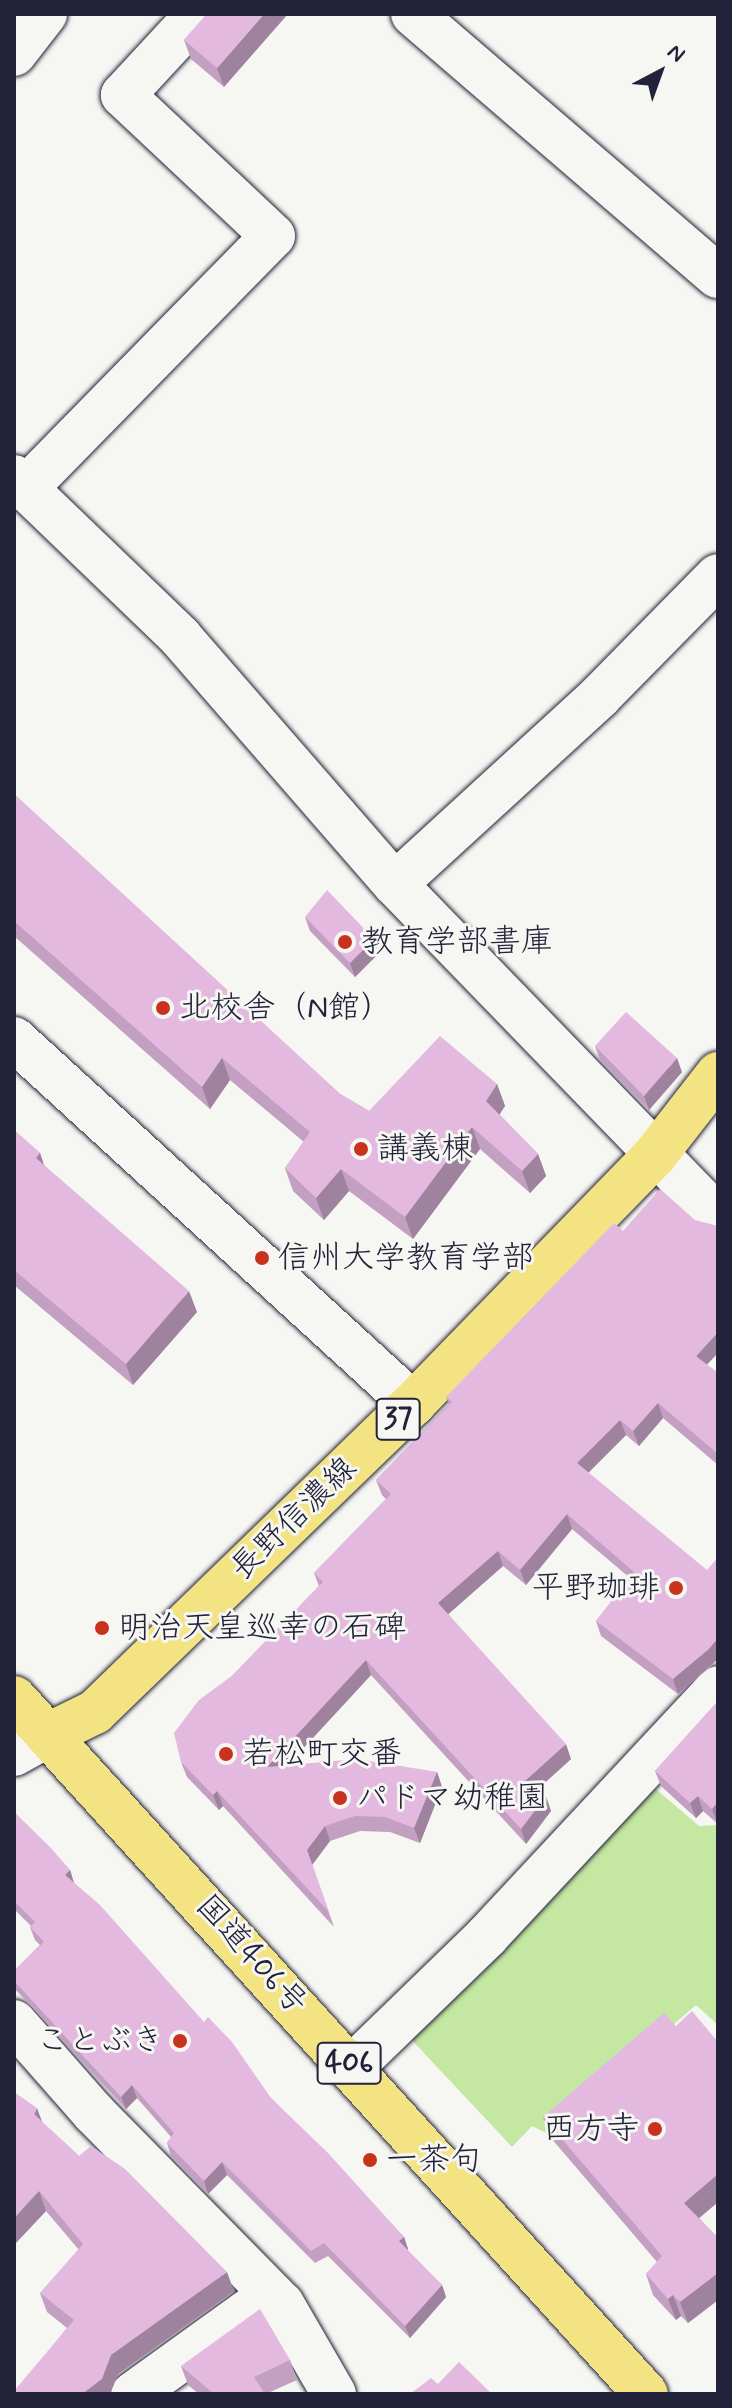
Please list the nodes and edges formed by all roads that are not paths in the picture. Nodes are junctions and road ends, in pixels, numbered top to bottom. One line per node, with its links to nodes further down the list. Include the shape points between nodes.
1 (198, 14): 4 (street, via 123,95 273,236)
2 (413, 14): 3 (street)
3 (718, 276)
4 (20, 483): 6 (street, via 180,637)
5 (718, 576): 6 (street, via 600,696)
6 (395, 884): 9 (street)
7 (14, 1039): 11 (street)
8 (718, 1074): 9 (main road, 長野信濃線 / 37)
9 (655, 1155): 10 (street); 11 (main road, 長野信濃線 / 37)
10 (718, 1217)
11 (413, 1404): 14 (main road, 長野信濃線 / 37, via 95,1712)
12 (718, 1688): 16 (street, via 487,1936)
13 (14, 1698): 14 (main road, 国道406号 / 406)
14 (32, 1744): 16 (main road, 国道406号 / 406)
15 (14, 2022): 17 (street, via 94,2113)
16 (352, 2067): 20 (main road, 国道406号 / 406)
17 (272, 2294): 18 (street); 19 (street)
18 (133, 2394)
19 (334, 2394)
20 (646, 2394)

